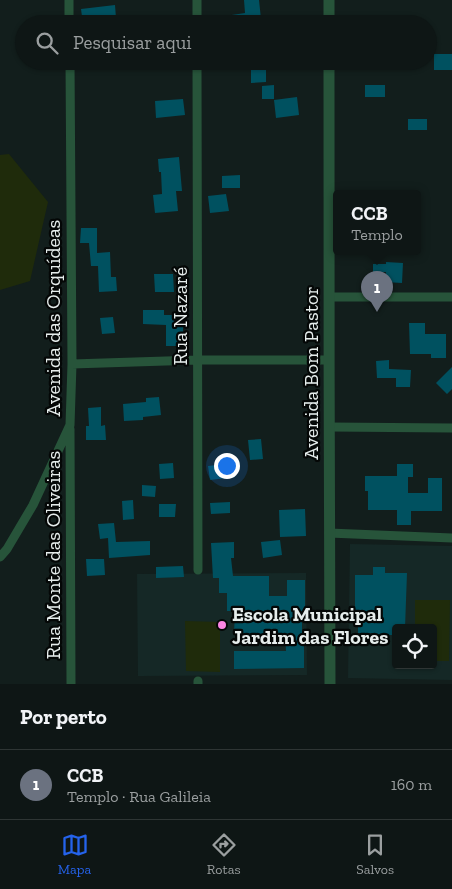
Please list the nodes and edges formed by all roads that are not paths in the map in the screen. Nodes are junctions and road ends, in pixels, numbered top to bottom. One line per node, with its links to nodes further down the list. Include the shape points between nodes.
1 (69, 0): 4 (street)
2 (197, 0): 5 (street)
3 (329, 0): 6 (street)
4 (69, 15)
5 (197, 15)
6 (329, 15)
7 (70, 70): 14 (street, Avenida das Orquídeas)
8 (197, 70): 12 (street, Rua Nazaré)
9 (329, 70): 10 (street, Avenida Bom Pastor)
10 (330, 297): 11 (street); 13 (street, Avenida Bom Pastor)
11 (452, 297)
12 (197, 360): 13 (street); 14 (street); 21 (street, Rua Nazaré)
13 (328, 360): 16 (street, Avenida Bom Pastor)
14 (72, 364): 15 (street, Avenida das Orquídeas)
15 (70, 425): 20 (street, Avenida das Orquídeas, via 33,505); 22 (street, Rua Monte das Oliveiras)
16 (330, 427): 17 (street); 18 (street, Avenida Bom Pastor)
17 (452, 428)
18 (329, 533): 19 (street); 23 (street, Avenida Bom Pastor)
19 (452, 538)
20 (0, 557)
21 (198, 570)
22 (71, 684)
23 (330, 684)

